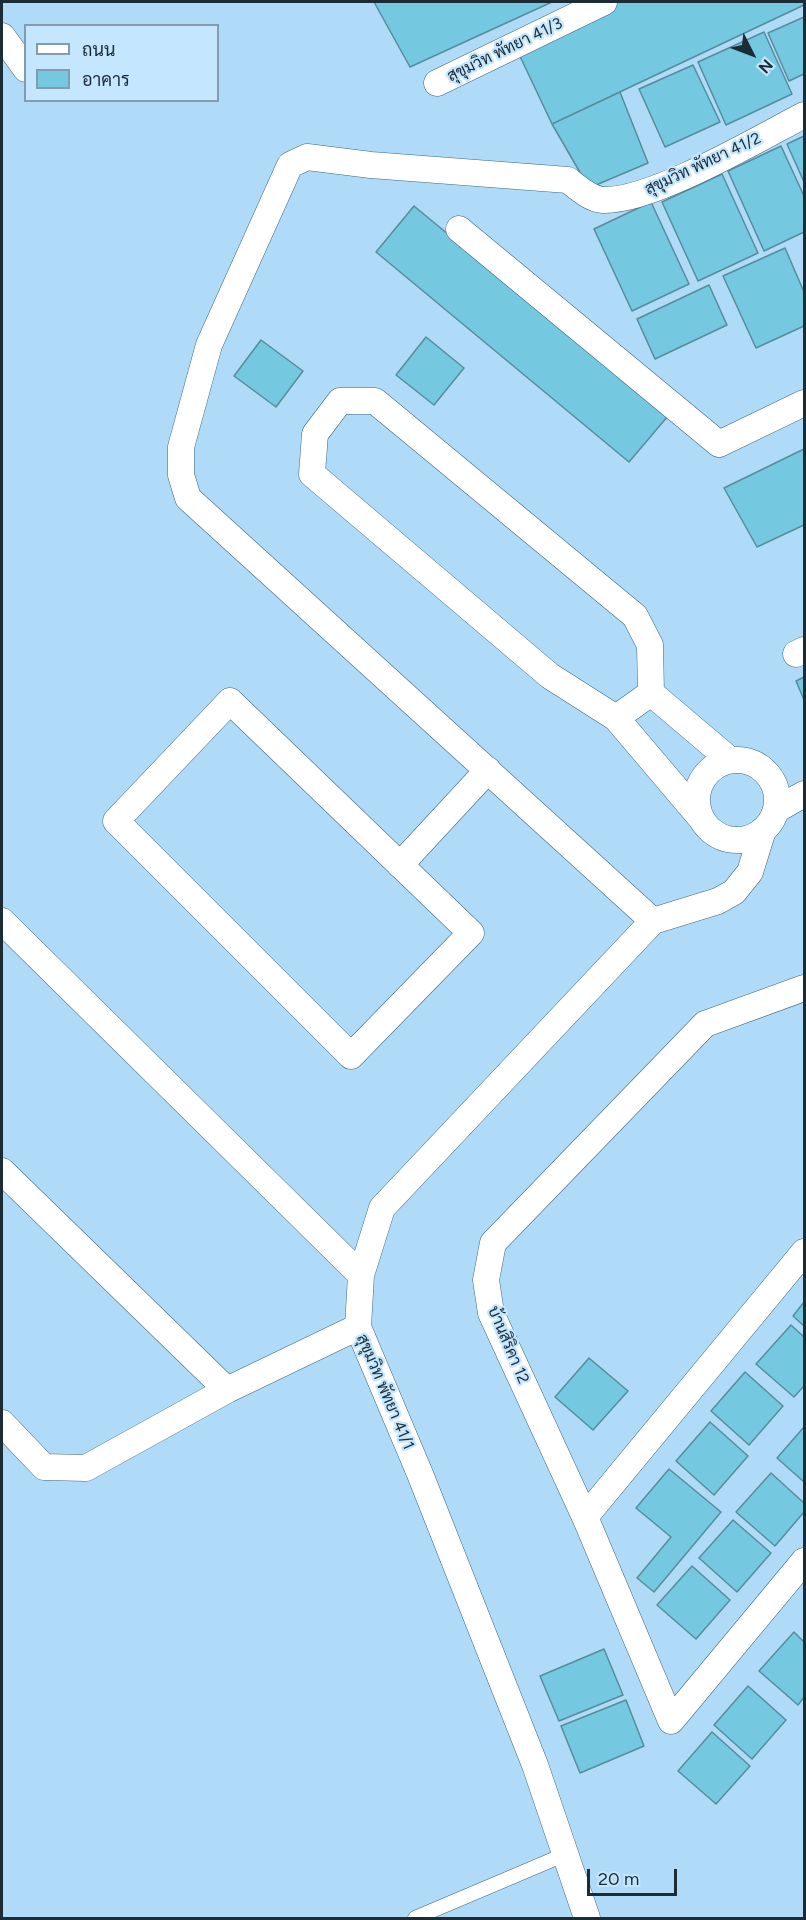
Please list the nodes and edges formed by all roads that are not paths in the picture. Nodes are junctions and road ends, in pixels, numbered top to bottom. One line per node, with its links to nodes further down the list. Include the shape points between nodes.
1 (604, 2): 4 (street, สุขุมวิท พัทยา 41/3)
2 (2, 36): 3 (street)
3 (24, 66)
4 (437, 83)
5 (804, 115): 11 (street, สุขุมวิท พัทยา 41/2, via 658,188 628,198 601,200 568,180 307,157 290,165 210,345 181,447 188,498)
6 (459, 229): 7 (street, via 719,444)
7 (804, 403)
8 (651, 693): 9 (street); 9 (street, via 650,645 634,616 375,401 340,401 315,434 312,474 549,676); 10 (street)
9 (616, 718): 13 (street)
10 (730, 760): 13 (street, via 713,768 701,782 697,799); 14 (street, via 752,762 770,777 775,787)
11 (488, 770): 15 (street); 17 (street)
12 (804, 794): 14 (street)
13 (700, 817): 14 (street, via 708,827 729,839 741,840)
14 (770, 820): 17 (street, สุขุมวิท พัทยา 41/1, via 750,872 734,892 718,901)
15 (400, 865): 15 (street, via 471,933 351,1056 116,821 230,701)
16 (2, 921): 21 (street)
17 (653, 921): 21 (street, สุขุมวิท พัทยา 41/1, via 382,1208)
18 (804, 988): 25 (street, บ้านสิริคา 12, via 705,1024 493,1243 486,1280 491,1313)
19 (2, 1171): 23 (street)
20 (804, 1252): 25 (street)
21 (361, 1275): 22 (street, สุขุมวิท พัทยา 41/1)
22 (358, 1327): 23 (street); 27 (street, สุขุมวิท พัทยา 41/1, via 429,1496)
23 (226, 1390): 24 (street, via 86,1468 44,1467)
24 (2, 1423)
25 (585, 1517): 26 (street, บ้านสิริคา 12, via 671,1721)
26 (804, 1561)
27 (566, 1854): 28 (lane); 29 (street, สุขุมวิท พัทยา 41/1)
28 (415, 1918)
29 (587, 1918)

